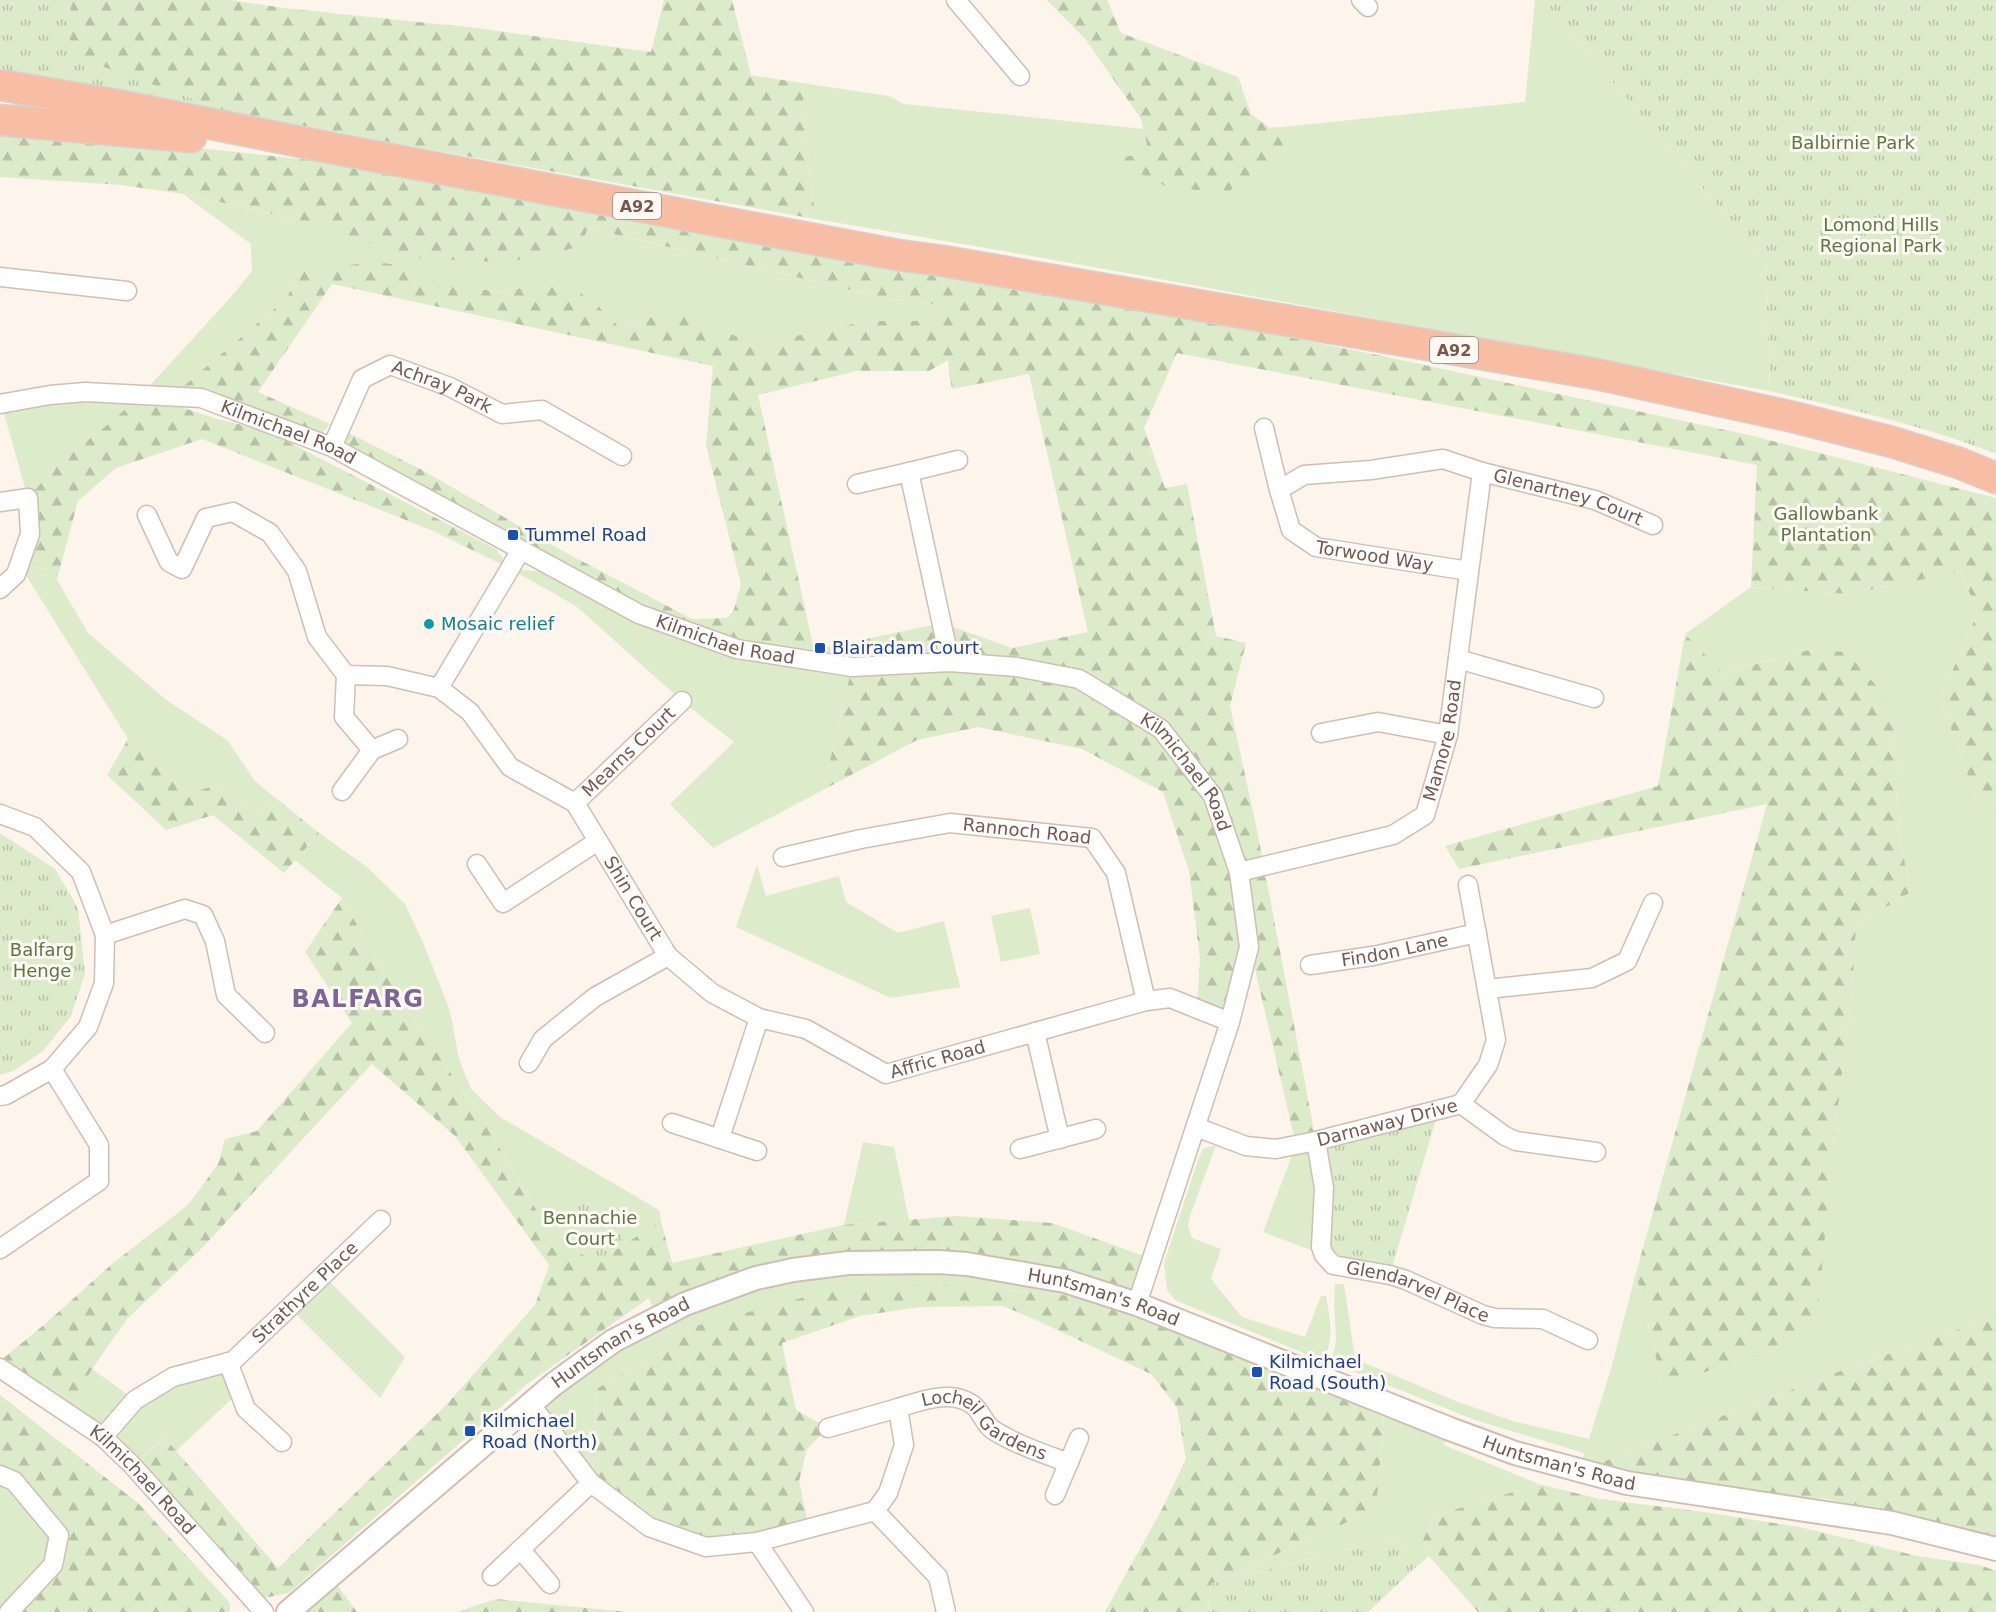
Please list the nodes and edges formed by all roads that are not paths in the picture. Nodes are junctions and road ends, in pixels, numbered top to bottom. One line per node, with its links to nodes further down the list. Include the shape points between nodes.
1 (956, 0): 2 (street)
2 (1020, 76)
3 (0, 85): 5 (highway, A92)
4 (0, 120): 5 (highway, A92)
5 (332, 148): 15 (highway, A92, via 898,255 1596,374 1892,442)
6 (0, 277): 7 (street)
7 (128, 291)
8 (0, 404): 10 (street, Kilmichael Road, via 85,392 201,398)
9 (1264, 428): 17 (street, Torwood Way)
10 (332, 447): 11 (street, Achray Park, via 362,379 390,365 450,387 502,414 542,410); 21 (street, Kilmichael Road)
11 (622, 456)
12 (958, 460): 13 (street)
13 (909, 472): 16 (street); 25 (street)
14 (1482, 472): 17 (street, Glenartney Court, via 1443,459 1304,475); 20 (street, Glenartney Court, via 1595,500); 22 (street, Mamore Road)
15 (1996, 478)
16 (857, 484)
17 (1279, 490): 22 (street, Torwood Way, via 1291,530 1316,548)
18 (0, 502): 23 (street, via 28,498 30,534 16,574)
19 (147, 515): 26 (street, via 169,562 182,569 206,518 233,512 270,533 297,572 317,637)
20 (1653, 525)
21 (521, 550): 25 (street, Kilmichael Road, via 639,614 737,649 852,667); 27 (street)
22 (1469, 571): 24 (street, Mamore Road)
23 (0, 589)
24 (1458, 659): 28 (street); 31 (street, Mamore Road)
25 (951, 662): 40 (street, Kilmichael Road, via 1017,667 1079,679 1161,729 1214,796)
26 (346, 675): 27 (street, via 387,676); 33 (street, via 344,717)
27 (439, 688): 35 (street, via 470,712 510,767)
28 (1594, 698)
29 (682, 701): 35 (street, Mearns Court)
30 (1321, 733): 31 (street, via 1378,722)
31 (1448, 735): 40 (street, Mamore Road, via 1425,815 1393,835)
32 (398, 739): 33 (street)
33 (372, 750): 34 (street)
34 (342, 791)
35 (575, 803): 37 (street)
36 (0, 813): 44 (street, via 35,827 81,872)
37 (598, 841): 39 (street, via 502,903); 45 (street, Shin Court)
38 (783, 857): 48 (street, Rannoch Road, via 950,823 1092,838 1116,873)
39 (477, 864)
40 (1239, 872): 50 (street, Kilmichael Road, via 1249,947)
41 (1468, 885): 43 (street, Darnaway Drive)
42 (1653, 903): 47 (street, via 1627,961 1592,978)
43 (1477, 933): 46 (street, Findon Lane, via 1373,956); 47 (street, Darnaway Drive)
44 (105, 934): 52 (street, via 185,909 203,915 215,941 226,995); 54 (street, via 104,983 88,1027)
45 (668, 956): 49 (street, Affric Road, via 712,993); 53 (street, via 595,997 543,1039)
46 (1310, 965)
47 (1487, 988): 56 (street, Darnaway Drive, via 1496,1040 1488,1065)
48 (1146, 1001): 50 (street, Affric Road, via 1170,998); 51 (street, Affric Road)
49 (759, 1018): 51 (street, Affric Road, via 806,1029 886,1074); 60 (street)
50 (1230, 1022): 58 (street, Kilmichael Road)
51 (1035, 1032): 61 (street)
52 (265, 1033)
53 (529, 1063)
54 (52, 1069): 55 (street); 67 (street, via 99,1145 99,1182)
55 (0, 1096)
56 (1461, 1104): 62 (street, Darnaway Drive); 65 (street, via 1516,1141)
57 (672, 1123): 60 (street)
58 (1196, 1126): 62 (street, Darnaway Drive, via 1261,1149); 68 (street, Kilmichael Road)
59 (1096, 1129): 61 (street)
60 (720, 1138): 64 (street)
61 (1060, 1139): 63 (street)
62 (1316, 1141): 69 (street, Glendarvel Place, via 1324,1188 1321,1247 1333,1265 1406,1280 1483,1315 1544,1319)
63 (1020, 1149)
64 (757, 1151)
65 (1596, 1152)
66 (381, 1220): 70 (street, Strathyre Place)
67 (0, 1249)
68 (1137, 1304): 72 (street, Huntsman's Road, via 1065,1281 968,1264 848,1263 793,1270 714,1292 630,1331 584,1361); 84 (street, Huntsman's Road, via 1450,1429 1553,1464 1627,1483 1892,1523)
69 (1588, 1340)
70 (228, 1362): 75 (street, Strathyre Place, via 173,1377 135,1400); 77 (street, via 246,1410)
71 (0, 1368): 75 (street, Kilmichael Road)
72 (531, 1405): 80 (street); 90 (street, Huntsman's Road)
73 (898, 1408): 74 (street, Locheil Gardens); 78 (street, Locheil Gardens, via 954,1396 974,1406 990,1428 1014,1443); 82 (street, Locheil Gardens, via 904,1445 888,1493)
74 (828, 1428)
75 (104, 1437): 89 (street, Kilmichael Road)
76 (1078, 1438): 78 (street, Locheil Gardens)
77 (282, 1442)
78 (1069, 1463): 81 (street, Locheil Gardens)
79 (0, 1475): 88 (street, via 14,1480 58,1535 53,1565)
80 (591, 1483): 83 (street, via 649,1527 706,1547); 85 (street)
81 (1056, 1495)
82 (875, 1511): 83 (street); 92 (street, via 938,1577)
83 (757, 1542): 91 (street)
84 (1996, 1549)
85 (521, 1550): 86 (street); 87 (street)
86 (492, 1576)
87 (550, 1584)
88 (9, 1612)
89 (264, 1612)
90 (288, 1612)
91 (804, 1612)
92 (946, 1612)

